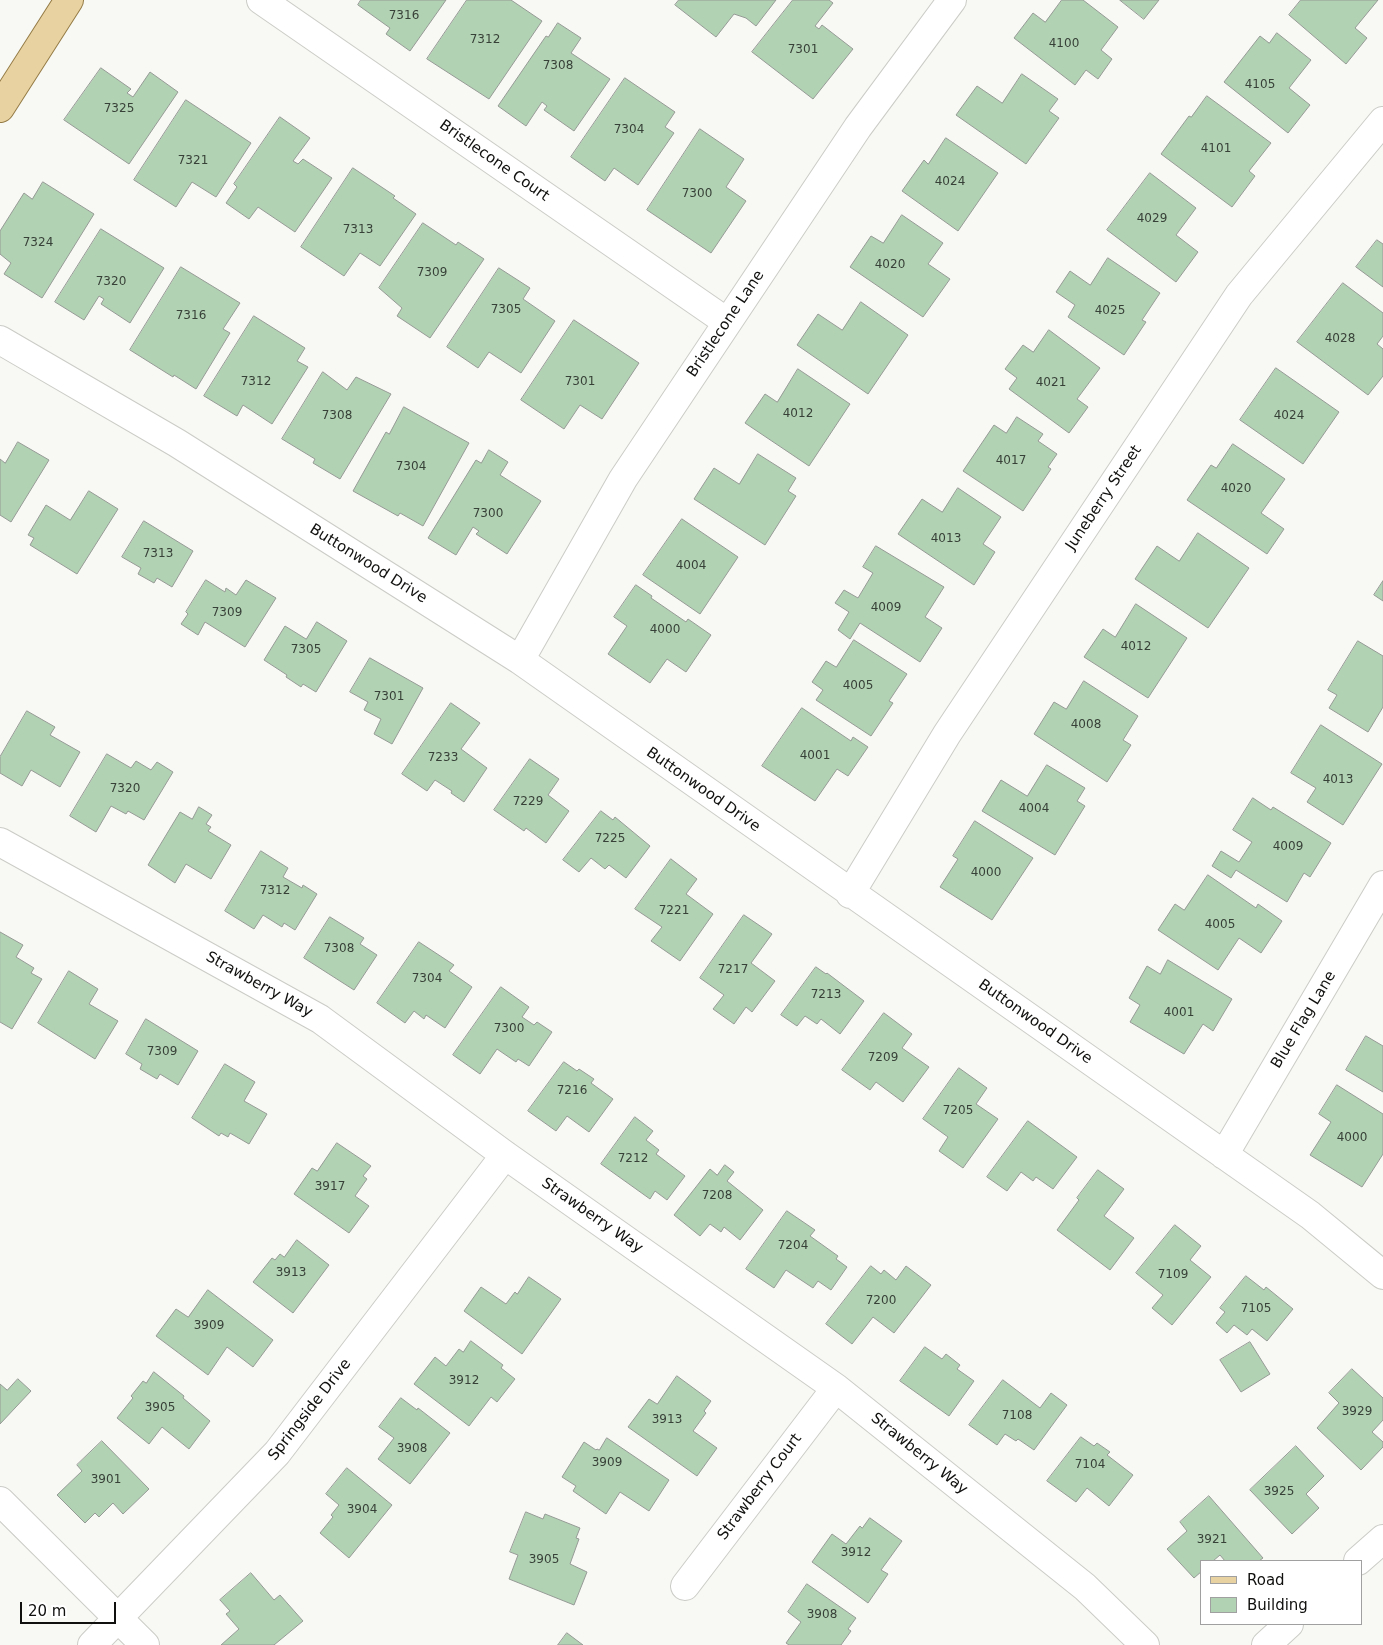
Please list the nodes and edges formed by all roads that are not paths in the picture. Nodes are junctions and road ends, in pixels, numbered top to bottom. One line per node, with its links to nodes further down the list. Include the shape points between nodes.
1 (69, 0): 4 (main road)
2 (261, 0): 6 (street, Bristlecone Court)
3 (951, 0): 6 (street, Bristlecone Lane, via 858,127)
4 (0, 108)
5 (1383, 121): 11 (street, Juneberry Street, via 1239,295 947,734)
6 (727, 322): 8 (street, Bristlecone Lane, via 622,479)
7 (0, 340): 8 (street, Buttonwood Drive, via 176,443)
8 (520, 660): 11 (street, Buttonwood Drive)
9 (0, 842): 12 (street, Strawberry Way, via 320,1019)
10 (1383, 886): 13 (street, Blue Flag Lane)
11 (850, 894): 13 (street, Buttonwood Drive)
12 (505, 1155): 15 (street, Strawberry Way); 20 (street, Springside Drive, via 278,1454)
13 (1224, 1155): 14 (street, Buttonwood Drive, via 1310,1215)
14 (1383, 1275)
15 (836, 1388): 19 (street, Strawberry Court); 24 (street, Strawberry Way, via 1085,1587)
16 (0, 1500): 20 (street)
17 (1383, 1539): 18 (street)
18 (1359, 1560)
19 (685, 1586)
20 (117, 1618): 22 (street, Springside Drive); 23 (street)
21 (1288, 1625): 25 (street)
22 (92, 1645)
23 (145, 1645)
24 (1145, 1645)
25 (1266, 1645)

